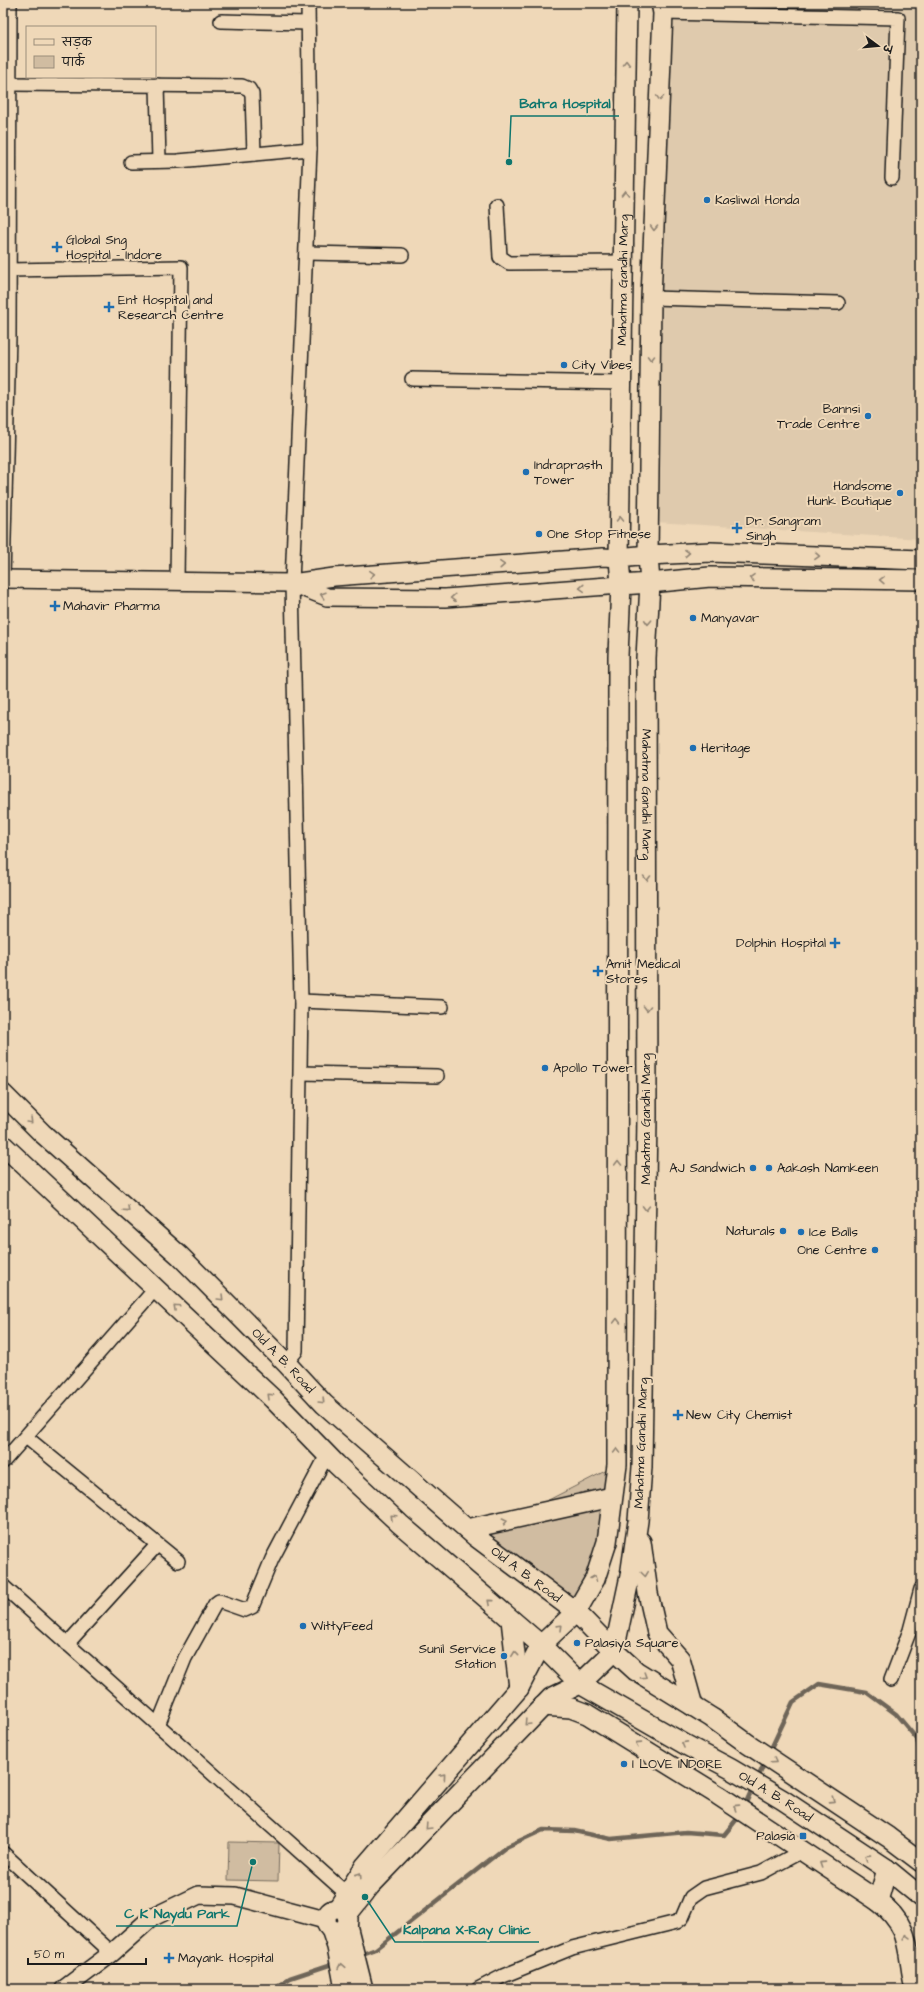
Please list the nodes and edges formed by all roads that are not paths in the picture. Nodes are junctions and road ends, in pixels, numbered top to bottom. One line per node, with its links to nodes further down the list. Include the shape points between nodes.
1 (10, 3): 7 (street)
2 (308, 3): 6 (street)
3 (627, 3): 18 (main road, Mahatma Gandhi Marg, one-way to 3)
4 (662, 8): 14 (street, via 898,18); 20 (main road, one-way to 20)
5 (221, 21): 6 (street)
6 (308, 23): 10 (street)
7 (10, 84): 8 (street); 9 (street)
8 (157, 85): 11 (street, via 242,86 249,89 252,94); 12 (street)
9 (6, 139): 19 (street)
10 (310, 149): 11 (street); 16 (street)
11 (254, 154): 12 (street)
12 (159, 161): 13 (street)
13 (131, 162)
14 (892, 178)
15 (497, 205): 18 (street, via 500,256 504,261)
16 (306, 253): 17 (street); 31 (street)
17 (402, 255)
18 (624, 262): 24 (main road, Mahatma Gandhi Marg)
19 (9, 270): 22 (street); 30 (street, via 181,267)
20 (651, 298): 21 (street); 25 (main road, one-way to 25)
21 (838, 303)
22 (6, 336): 28 (street)
23 (412, 379): 24 (street)
24 (622, 383): 26 (main road, Mahatma Gandhi Marg, one-way to 24)
25 (648, 555): 26 (main road); 27 (main road, one-way to 27, via 711,552); 32 (main road, Mahatma Gandhi Marg)
26 (619, 558): 31 (street, one-way to 26, via 334,577 603,557); 33 (main road, Mahatma Gandhi Marg)
27 (921, 560)
28 (3, 579): 30 (street)
29 (921, 580): 32 (main road, one-way to 32, via 710,577)
30 (178, 581): 31 (street)
31 (292, 583): 33 (street, one-way to 31, via 444,598 327,597); 34 (street)
32 (650, 584): 33 (main road); 46 (main road, Mahatma Gandhi Marg, one-way to 46, via 646,658 647,1116 642,1467)
33 (621, 585): 45 (main road, Mahatma Gandhi Marg, one-way to 33, via 617,1457 618,656)
34 (301, 1001): 35 (street); 36 (street)
35 (442, 1007)
36 (301, 1073): 37 (street); 41 (street, via 296,1351)
37 (437, 1076)
38 (3, 1094): 41 (main road, Old A. B. Road, one-way to 41, via 42,1133 180,1256)
39 (3, 1145): 40 (main road)
40 (156, 1288): 42 (street); 43 (main road, one-way to 40, via 273,1399)
41 (286, 1363): 47 (main road, Old A. B. Road, one-way to 47, via 324,1404)
42 (26, 1437): 44 (street); 48 (street)
43 (327, 1455): 53 (main road, one-way to 43, via 400,1524); 62 (street, via 272,1559 252,1607 246,1610 219,1601 215,1604 185,1658)
44 (3, 1462)
45 (612, 1497): 47 (main road, one-way to 45); 52 (main road, Mahatma Gandhi Marg, one-way to 45, via 595,1579 607,1542)
46 (638, 1521): 56 (main road, Mahatma Gandhi Marg, via 630,1576); 61 (main road, one-way to 61, via 648,1593 657,1632 680,1659)
47 (467, 1529): 52 (main road, Old A. B. Road)
48 (157, 1545): 49 (street); 54 (street)
49 (178, 1562)
50 (3, 1586): 54 (street)
51 (921, 1589): 57 (street, via 910,1630)
52 (576, 1612): 55 (main road, Mahatma Gandhi Marg, one-way to 52); 56 (main road, Old A. B. Road)
53 (512, 1620): 55 (main road); 59 (main road, one-way to 53)
54 (67, 1644): 62 (street)
55 (542, 1645): 58 (main road, Old A. B. Road); 59 (main road, Mahatma Gandhi Marg)
56 (614, 1651): 58 (main road); 61 (main road, one-way to 61, via 636,1671)
57 (891, 1680)
58 (580, 1684): 60 (main road, via 551,1698); 63 (main road, Old A. B. Road, one-way to 58)
59 (519, 1688): 73 (main road, Mahatma Gandhi Marg, one-way to 59, via 365,1866)
60 (543, 1706): 64 (main road, one-way to 60, via 587,1714 571,1708); 73 (main road, one-way to 73)
61 (694, 1706): 65 (main road, one-way to 65)
62 (158, 1725): 73 (street)
63 (738, 1773): 64 (main road); 70 (main road, Old A. B. Road, one-way to 63)
64 (718, 1795): 67 (main road, one-way to 64)
65 (888, 1837): 66 (main road); 69 (main road)
66 (921, 1847)
67 (802, 1851): 72 (main road, one-way to 67); 77 (street, via 762,1873 704,1888 691,1897 682,1918 677,1922 572,1948)
68 (3, 1853): 74 (street)
69 (921, 1862)
70 (887, 1869): 71 (main road, Old A. B. Road); 72 (main road)
71 (921, 1897)
72 (878, 1901): 78 (main road, one-way to 72, via 906,1934 895,1916)
73 (339, 1915): 74 (street, via 235,1896 199,1896 151,1918); 75 (main road)
74 (112, 1953): 76 (street)
75 (354, 1987)
76 (64, 1989)
77 (478, 1989)
78 (915, 1989)

